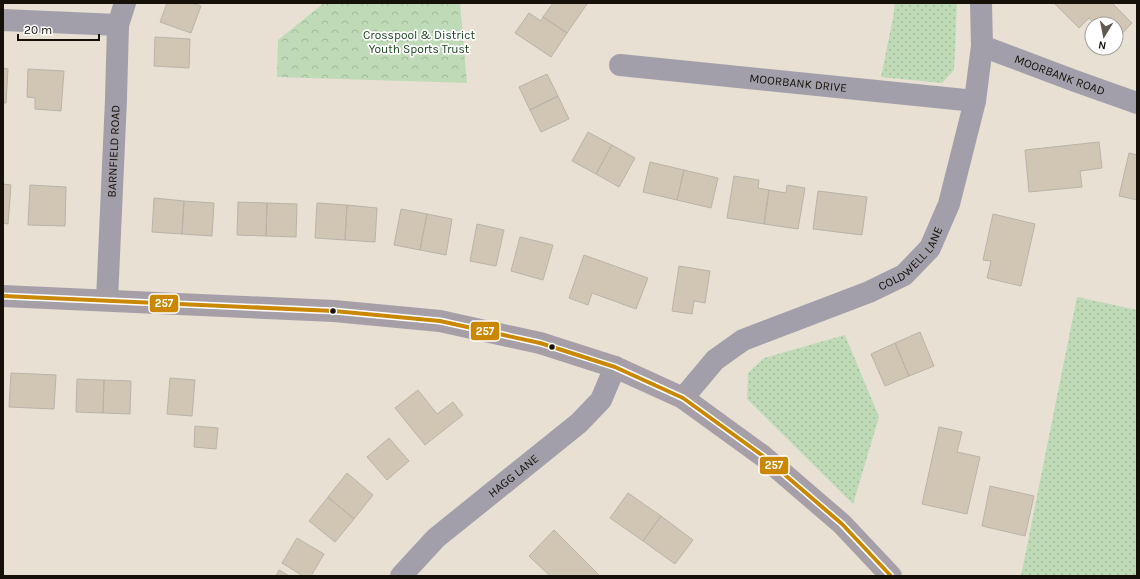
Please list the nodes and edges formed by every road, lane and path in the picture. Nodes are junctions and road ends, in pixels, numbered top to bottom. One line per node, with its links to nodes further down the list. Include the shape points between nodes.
1 (125, 3): 4 (street, BARNFIELD ROAD)
2 (981, 3): 5 (street, COLDWELL LANE)
3 (3, 20): 4 (street)
4 (118, 25): 10 (street, BARNFIELD ROAD)
5 (982, 46): 7 (street, COLDWELL LANE); 8 (street, MOORBANK ROAD)
6 (620, 65): 7 (street, MOORBANK DRIVE)
7 (975, 101): 12 (street, COLDWELL LANE, via 949,204 930,248 904,274 869,292 743,340 716,360)
8 (1137, 103)
9 (3, 296): 10 (main road)
10 (107, 300): 11 (main road, via 334,310 440,321 540,343)
11 (615, 367): 12 (main road); 13 (street, HAGG LANE, via 601,400 579,423 436,538)
12 (683, 398): 14 (main road, via 763,456 842,524)
13 (401, 576)
14 (892, 576)

